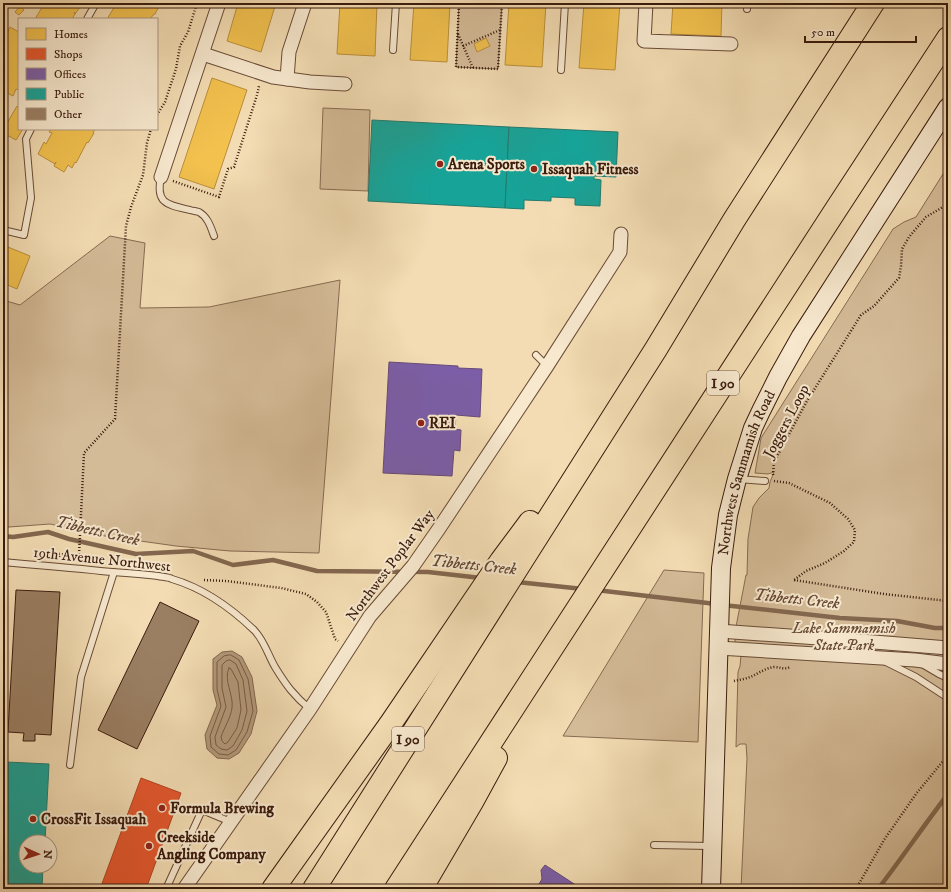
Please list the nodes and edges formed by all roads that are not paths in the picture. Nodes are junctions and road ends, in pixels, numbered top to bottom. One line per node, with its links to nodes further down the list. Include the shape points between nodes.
1 (96, 3): 8 (lane)
2 (219, 3): 12 (street)
3 (305, 3): 14 (street, via 289,52)
4 (396, 3): 11 (lane)
5 (565, 3): 13 (lane)
6 (646, 3): 10 (street, via 644,40 694,39)
7 (873, 3): 28 (highway, via 734,220 656,349)
8 (88, 18)
9 (948, 38): 29 (highway, I 90)
10 (730, 44)
11 (394, 50)
12 (203, 54): 14 (street); 18 (street)
13 (561, 70)
14 (287, 79): 15 (street)
15 (345, 84)
16 (948, 107): 24 (street, Northwest Sammamish Road, via 801,336 753,428)
17 (31, 130): 19 (lane, via 26,140 31,198 24,235)
18 (161, 177): 21 (lane, via 160,196 164,202 174,207 199,212 206,218)
19 (3, 230)
20 (621, 234): 23 (street, Northwest Poplar Way, via 620,252)
21 (214, 236)
22 (536, 355): 23 (lane)
23 (547, 366): 37 (street, Northwest Poplar Way, via 438,530 413,566 370,616)
24 (737, 479): 25 (lane); 30 (street, Northwest Sammamish Road, via 725,532)
25 (765, 481)
26 (3, 562): 27 (lane, 19th Avenue Northwest)
27 (114, 572): 37 (lane, 19th Avenue Northwest, via 172,578 224,605 256,632 287,686); 38 (lane, via 81,677)
28 (493, 589): 44 (highway, via 391,723); 45 (highway, I 90)
29 (584, 599): 46 (highway, I 90); 47 (highway)
30 (719, 631): 31 (street); 32 (street); 41 (street, Northwest Sammamish Road)
31 (948, 648)
32 (877, 658): 33 (street); 36 (lane, via 916,677)
33 (915, 660): 34 (street); 35 (lane)
34 (948, 664)
35 (948, 678)
36 (948, 698)
37 (310, 709): 39 (street, Northwest Poplar Way)
38 (70, 765)
39 (231, 822): 42 (lane, via 202,810); 43 (street, Northwest Poplar Way)
40 (654, 845): 41 (lane)
41 (712, 846): 48 (street, Northwest Sammamish Road)
42 (166, 889)
43 (184, 889)
44 (273, 889)
45 (314, 889)
46 (396, 889)
47 (421, 889)
48 (711, 889)

